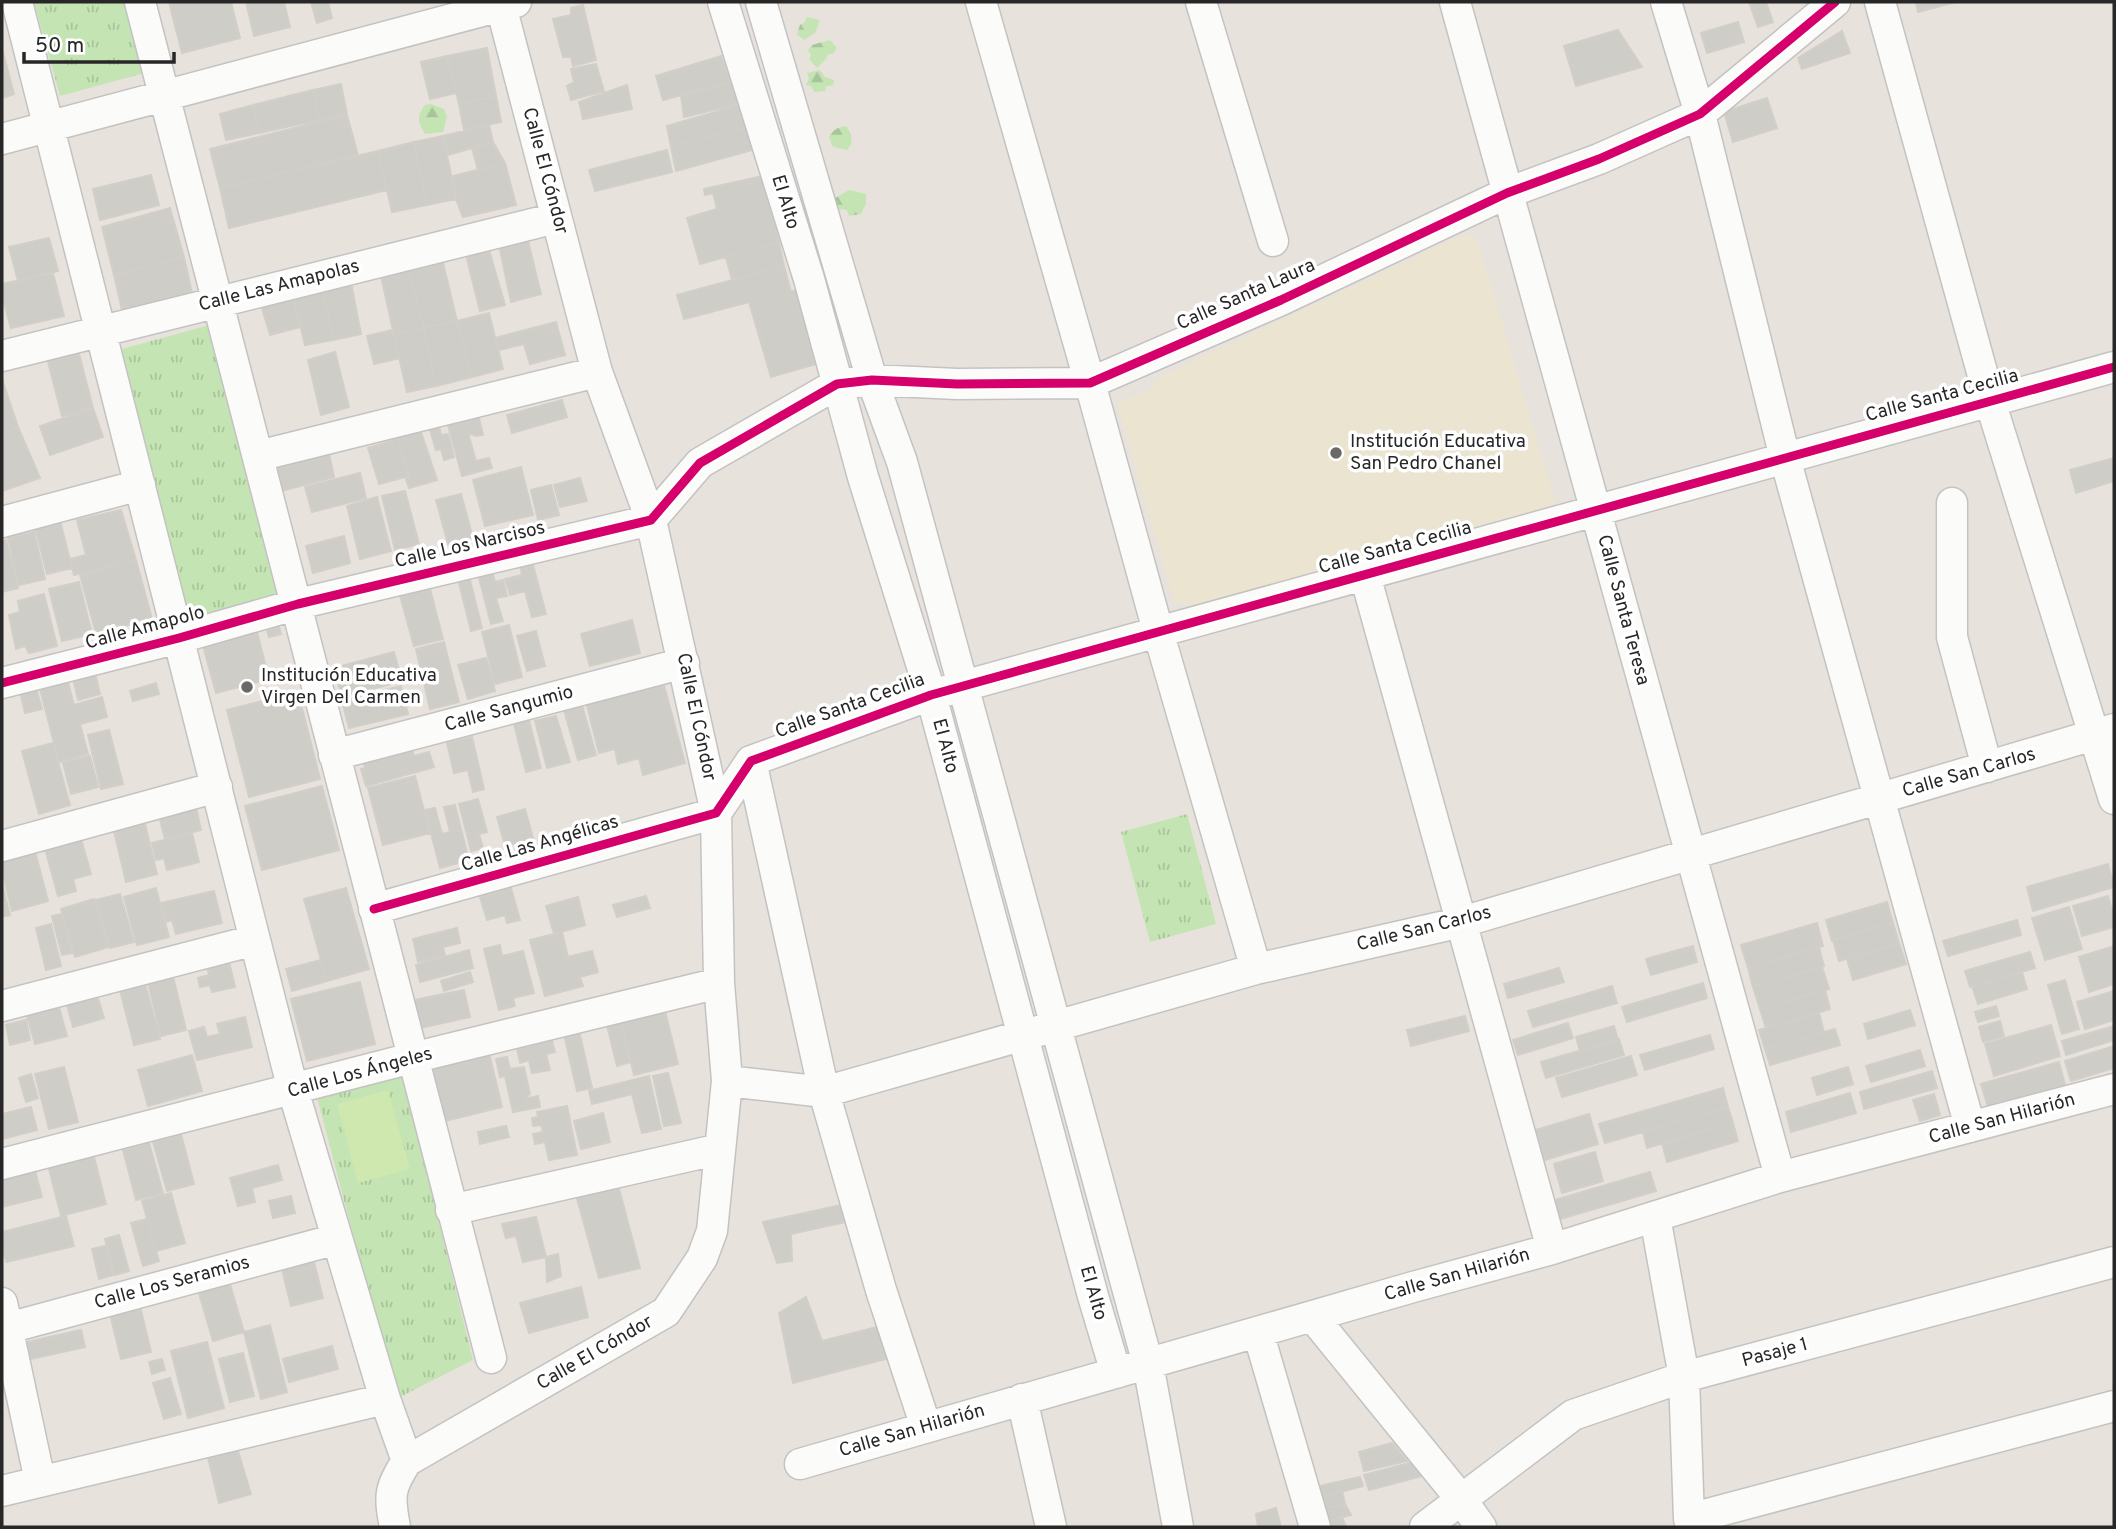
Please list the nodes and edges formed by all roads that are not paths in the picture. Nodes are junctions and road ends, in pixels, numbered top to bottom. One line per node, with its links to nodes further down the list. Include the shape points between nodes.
1 (17, 2): 14 (street)
2 (140, 2): 12 (street)
3 (723, 2): 26 (street, El Alto)
4 (761, 2): 24 (street, El Alto)
5 (981, 2): 25 (street)
6 (1202, 2): 18 (street)
7 (1455, 2): 16 (street, Calle Santa Teresa)
8 (1665, 2): 13 (street)
9 (1835, 2): 13 (street, Calle Santa Laura)
10 (1880, 2): 27 (street)
11 (506, 3): 12 (street); 17 (street, Calle El Cóndor)
12 (165, 96): 14 (street); 19 (street)
13 (1700, 114): 16 (street, Calle Santa Laura); 29 (street)
14 (48, 127): 15 (street); 20 (street)
15 (2, 139)
16 (1507, 193): 25 (street, Calle Santa Laura, via 1281,300); 32 (street, Calle Santa Teresa)
17 (556, 218): 19 (street, Calle Las Amapolas); 23 (street, Calle El Cóndor)
18 (1273, 241)
19 (216, 301): 20 (street, Calle Las Amapolas); 28 (street)
20 (100, 331): 21 (street, Calle Las Amapolas); 30 (street)
21 (2, 356)
22 (2114, 367): 27 (street, Calle Santa Cecilia)
23 (597, 372): 28 (street); 33 (street, Calle El Cóndor)
24 (872, 380): 25 (street, Calle Santa Laura); 26 (street, Calle Santa Laura); 41 (street, El Alto, via 902,463)
25 (1090, 383): 37 (street)
26 (837, 384): 33 (street, Calle Santa Laura, via 700,463); 42 (street, El Alto)
27 (1990, 401): 29 (street, Calle Santa Cecilia); 43 (street)
28 (258, 456): 36 (street)
29 (1786, 458): 32 (street, Calle Santa Cecilia); 48 (street)
30 (139, 485): 34 (street); 38 (street)
31 (1952, 503): 46 (street, via 1952,637)
32 (1595, 510): 35 (street, Calle Santa Cecilia); 52 (street, Calle Santa Teresa)
33 (651, 520): 36 (street, Calle Los Narcisos); 39 (street, Calle El Cóndor)
34 (2, 522)
35 (1365, 575): 37 (street, Calle Santa Cecilia); 54 (street)
36 (298, 604): 38 (street, Calle Amapolo); 44 (street)
37 (1158, 631): 41 (street, Calle Santa Cecilia); 56 (street)
38 (179, 638): 40 (street, Calle Amapolo); 47 (street)
39 (684, 663): 44 (street, Calle Sangumio); 50 (street, Calle El Cóndor)
40 (2, 683)
41 (962, 686): 42 (street, Calle Santa Cecilia); 59 (street, El Alto)
42 (931, 695): 45 (street, Calle Santa Cecilia); 60 (street, El Alto)
43 (2104, 733): 46 (street, Calle San Carlos); 49 (street)
44 (334, 755): 53 (street)
45 (751, 761): 50 (street); 65 (street)
46 (1987, 767): 48 (street, Calle San Carlos)
47 (216, 788): 51 (street); 55 (street)
48 (1880, 799): 52 (street, Calle San Carlos); 66 (street)
49 (2114, 800)
50 (716, 813): 53 (street, Calle Las Angélicas); 57 (street, Calle El Cóndor)
51 (2, 846)
52 (1691, 856): 54 (street, Calle San Carlos); 69 (street, Calle Santa Teresa)
53 (374, 909): 61 (street)
54 (1462, 922): 56 (street, Calle San Carlos); 73 (street)
55 (255, 940): 58 (street); 64 (street)
56 (1256, 969): 59 (street, Calle San Carlos)
57 (719, 983): 61 (street, Calle Los Ángeles); 62 (street, Calle El Cóndor)
58 (2, 1006)
59 (1056, 1027): 60 (street, Calle San Carlos); 79 (street, El Alto)
60 (1023, 1037): 65 (street, Calle San Carlos); 80 (street, El Alto)
61 (412, 1058): 64 (street, Calle Los Ángeles); 70 (street)
62 (727, 1081): 65 (street, Calle San Carlos); 67 (street, Calle El Cóndor)
63 (2114, 1089): 66 (street, Calle San Hilarión)
64 (293, 1090): 68 (street, Calle Los Ángeles); 72 (street)
65 (824, 1092): 85 (street)
66 (1970, 1127): 69 (street, Calle San Hilarión)
67 (719, 1149): 70 (street); 86 (street, Calle El Cóndor, via 712,1231 702,1258 666,1312)
68 (2, 1164)
69 (1780, 1177): 71 (street, Calle San Hilarión)
70 (451, 1210): 78 (street)
71 (1655, 1217): 73 (street, Calle San Hilarión); 81 (street)
72 (337, 1239): 75 (street, Calle Los Seramios); 82 (street)
73 (1552, 1249): 76 (street, Calle San Hilarión)
74 (2114, 1262): 81 (street, Pasaje 1)
75 (5, 1315): 88 (street)
76 (1312, 1317): 77 (street, Calle San Hilarión); 90 (street)
77 (1258, 1332): 79 (street, Calle San Hilarión); 95 (street)
78 (491, 1358)
79 (1148, 1364): 80 (street, Calle San Hilarión); 94 (street, El Alto)
80 (1116, 1373): 83 (street, Calle San Hilarión)
81 (1684, 1377): 90 (street, Pasaje 1, via 1573,1415); 91 (street)
82 (385, 1399): 86 (street); 88 (street)
83 (1022, 1399): 85 (street, Calle San Hilarión); 93 (street)
84 (2114, 1406): 91 (street)
85 (926, 1427): 87 (street, Calle San Hilarión)
86 (407, 1461): 92 (street, via 393,1482)
87 (800, 1464)
88 (40, 1482): 89 (street)
89 (2, 1491)
90 (1461, 1499): 96 (street, Pasaje 1); 97 (street)
91 (1690, 1523)
92 (395, 1527)
93 (1051, 1527)
94 (1178, 1527)
95 (1315, 1527)
96 (1425, 1527)
97 (1481, 1527)

